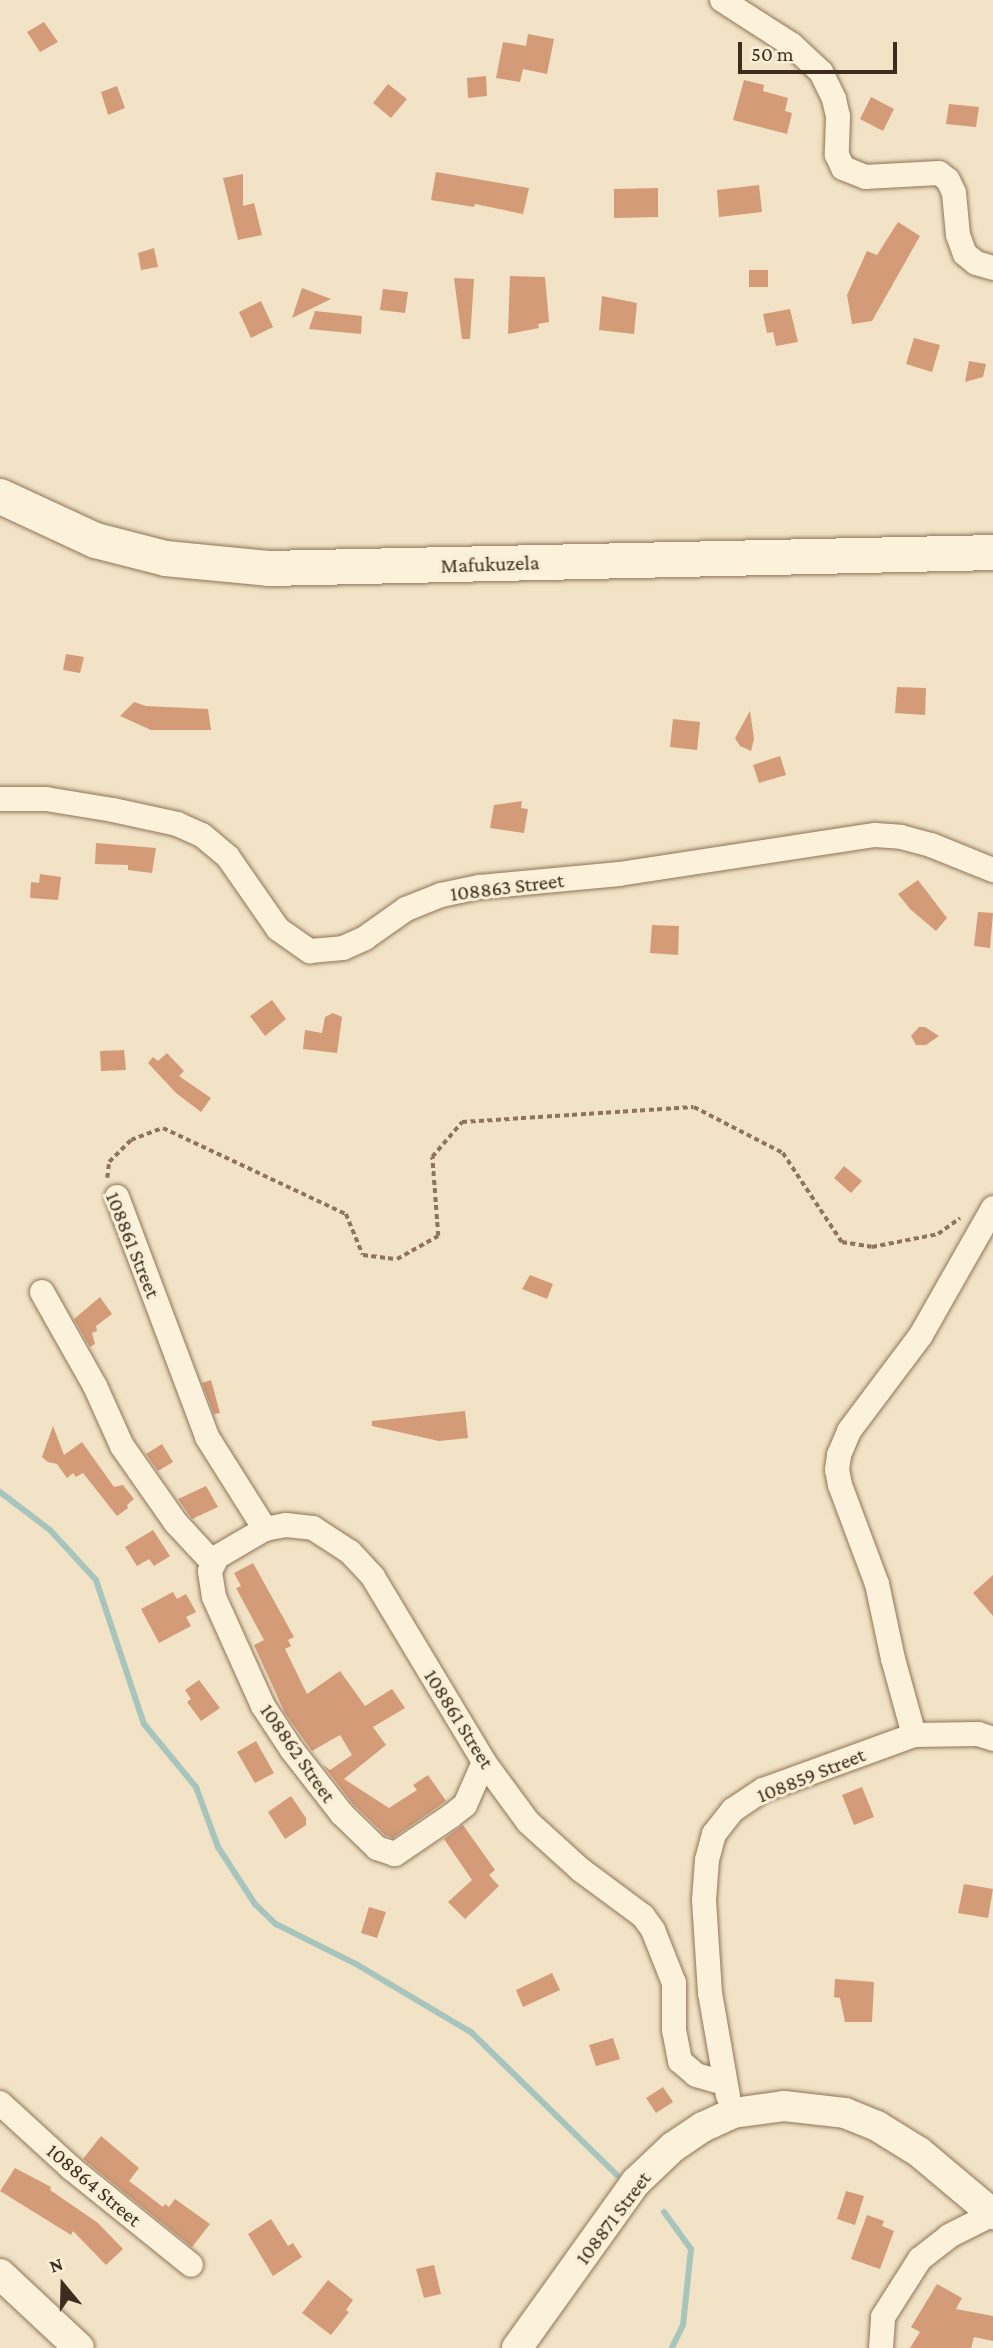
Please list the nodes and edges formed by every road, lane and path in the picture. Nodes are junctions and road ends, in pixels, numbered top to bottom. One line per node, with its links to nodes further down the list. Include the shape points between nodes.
1 (722, 0): 2 (street, via 792,45 821,72 834,99 837,155 843,168 865,177 939,173 954,193 958,235 965,254 976,264)
2 (993, 268)
3 (0, 496): 4 (main road, Mafukuzela, via 50,522 118,546 165,558 268,568)
4 (993, 552)
5 (0, 799): 6 (street, 108863 Street, via 46,799 113,810 177,824 202,835 228,857 278,929 310,951 343,948 406,909 480,887 619,874 876,835 932,845)
6 (993, 870)
7 (117, 1197): 8 (path, 108861 Street, via 107,1181 109,1162 131,1140 163,1128 346,1214 363,1255 397,1259 438,1236 432,1157 462,1122 694,1107 783,1153 842,1242 872,1247 938,1234); 10 (street, 108861 Street, via 207,1437)
8 (982, 1209): 12 (street, via 921,1335 849,1431 837,1470 877,1584)
9 (41, 1293): 11 (street, via 122,1446 176,1523)
10 (265, 1529): 11 (street, via 222,1552); 14 (street, 108861 Street, via 286,1525 313,1528 350,1552 373,1577)
11 (213, 1563): 14 (street, 108862 Street, via 210,1581 214,1597 263,1706 341,1814 376,1848 395,1854 465,1805)
12 (914, 1735): 13 (street, 108859 Street, via 978,1734); 15 (street, 108859 Street, via 762,1790 733,1810 714,1834 704,1900 710,1993)
13 (993, 1739)
14 (484, 1762): 15 (street, 108861 Street, via 528,1822 581,1870 643,1916 674,1983 674,2030 680,2061 696,2075)
15 (724, 2083): 17 (street, 108859 Street)
16 (0, 2103): 19 (street, 108864 Street, via 71,2168)
17 (733, 2113): 18 (street, 108871 Street, via 784,2106 845,2113 919,2151); 22 (street, 108871 Street, via 673,2147 636,2182)
18 (993, 2214): 23 (street, via 949,2236 920,2259 883,2317)
19 (191, 2265)
20 (0, 2274): 21 (street)
21 (79, 2348)
22 (517, 2348)
23 (881, 2348)

